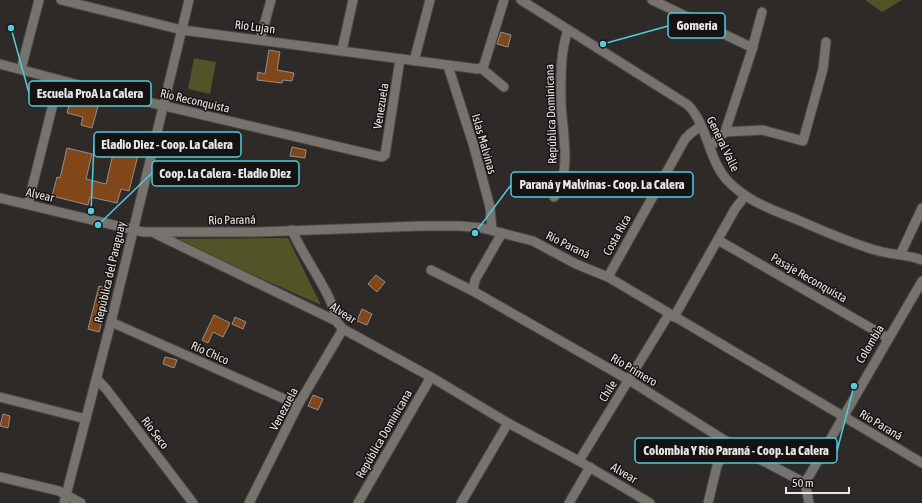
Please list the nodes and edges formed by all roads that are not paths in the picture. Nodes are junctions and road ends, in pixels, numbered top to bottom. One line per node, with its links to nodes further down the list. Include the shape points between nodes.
1 (39, 0): 21 (street)
2 (61, 0): 11 (street, Río Lujan)
3 (190, 0): 11 (street, República del Paraguay)
4 (271, 0): 13 (street)
5 (353, 0): 16 (street)
6 (430, 0): 18 (street)
7 (504, 0): 22 (street, via 484,65)
8 (521, 0): 12 (street, General Valle)
9 (652, 0): 15 (street)
10 (762, 12): 15 (street)
11 (182, 30): 13 (street, Río Lujan); 25 (street, República del Paraguay)
12 (568, 30): 26 (street, General Valle, via 688,105); 31 (street, República Dominicana, via 562,52 564,176 562,186)
13 (260, 40): 16 (street, Río Lujan)
14 (826, 42): 27 (street, via 823,69 803,141 763,130)
15 (753, 48): 27 (street)
16 (342, 50): 17 (street, Río Lujan)
17 (400, 59): 18 (street, Río Lujan); 29 (street, Venezuela)
18 (414, 61): 20 (street, Río Lujan)
19 (0, 64): 21 (street, Río Reconquista)
20 (448, 66): 22 (street, Río Lujan); 37 (street, Islas Malvinas, via 474,147 490,207)
21 (21, 69): 23 (street, Río Reconquista)
22 (479, 69): 24 (street)
23 (59, 80): 25 (street, Río Reconquista); 33 (street)
24 (504, 87)
25 (163, 106): 29 (street, Río Reconquista); 35 (street, República del Paraguay)
26 (701, 126): 28 (street, General Valle); 44 (street, Costa Rica, via 685,139)
27 (725, 132): 28 (street)
28 (710, 147): 30 (street, General Valle, via 726,179)
29 (385, 156)
30 (745, 196): 40 (street, Chile); 41 (street, General Valle, via 860,246)
31 (554, 197)
32 (0, 198): 33 (street, Alvear)
33 (28, 204): 35 (street, Alvear)
34 (922, 208): 41 (street)
35 (133, 230): 38 (street, Alvear); 49 (street, República del Paraguay)
36 (292, 230): 37 (street, Río Paraná, via 434,226); 38 (street, Río Paraná); 48 (street, via 297,244 333,307)
37 (492, 230): 39 (street, Río Paraná)
38 (153, 233): 48 (street, Alvear)
39 (502, 233): 44 (street, Río Paraná, via 533,241); 46 (street, via 475,280)
40 (718, 240): 47 (street, Chile); 51 (street, Pasaje Reconquista)
41 (901, 254): 42 (street, General Valle)
42 (922, 260)
43 (431, 270): 46 (street, Río Primero)
44 (608, 278): 47 (street, Río Paraná)
45 (922, 281): 51 (street, Colombia)
46 (473, 291): 54 (street, Río Primero)
47 (672, 315): 54 (street, Chile); 57 (street, Río Paraná)
48 (336, 320): 50 (street, Alvear)
49 (111, 322): 53 (street, República del Paraguay); 56 (street, Río Chico)
50 (343, 329): 52 (street, Alvear); 56 (street, Venezuela)
51 (888, 338): 57 (street, Colombia)
52 (431, 377): 59 (street, Alvear); 70 (street, República Dominicana)
53 (97, 379): 58 (street, República del Paraguay); 68 (street, Río Seco)
54 (630, 380): 60 (street, Río Primero); 61 (street, Chile)
55 (0, 397): 58 (street)
56 (298, 405): 69 (street, Venezuela)
57 (842, 416): 62 (street, Río Paraná); 65 (street, Colombia)
58 (86, 419): 66 (street, República del Paraguay)
59 (508, 423): 61 (street, Alvear); 71 (street)
60 (729, 443): 65 (street, Río Primero); 74 (street, via 718,466)
61 (579, 461): 63 (street, Alvear)
62 (922, 462)
63 (590, 467): 72 (street); 73 (street, Alvear)
64 (0, 477): 66 (street)
65 (805, 483): 75 (street)
66 (66, 499): 67 (street)
67 (81, 503)
68 (193, 503)
69 (249, 503)
70 (358, 503)
71 (461, 503)
72 (569, 503)
73 (650, 503)
74 (708, 503)
75 (809, 503)

